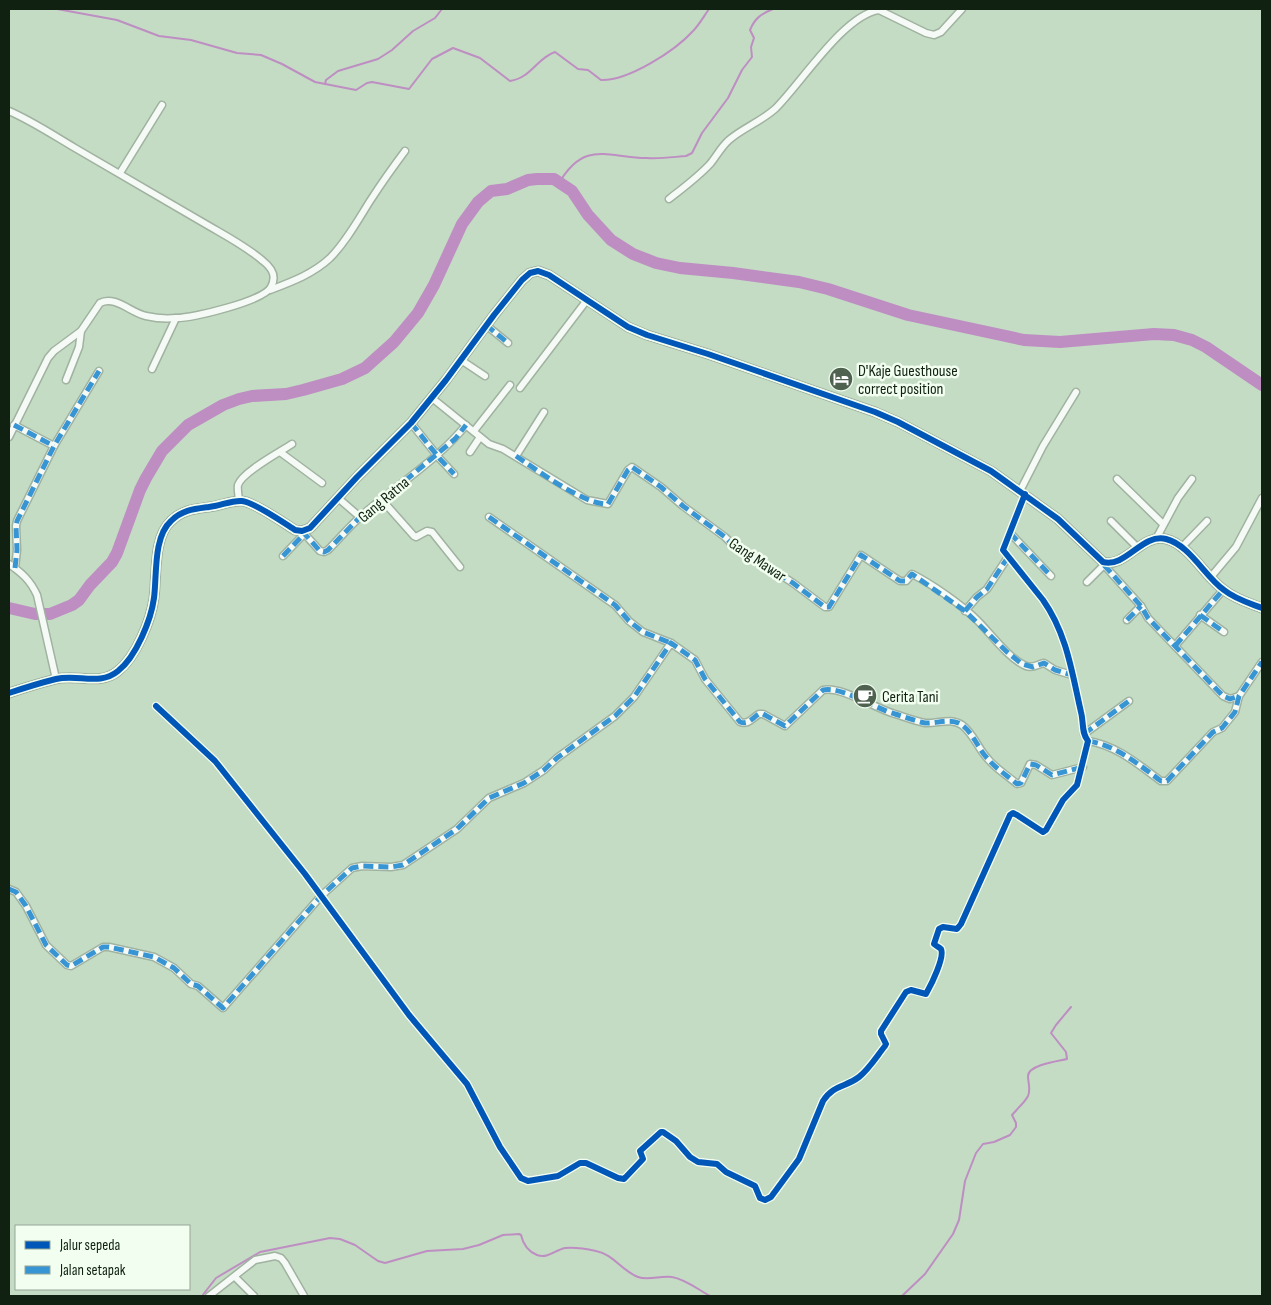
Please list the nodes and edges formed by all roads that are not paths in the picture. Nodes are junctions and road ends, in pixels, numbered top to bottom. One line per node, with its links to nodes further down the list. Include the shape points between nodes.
1 (962, 9): 6 (street, via 941,32 934,35 879,10 859,19 839,35 774,110 727,141 710,165)
2 (162, 105): 5 (street)
3 (9, 111): 5 (street)
4 (405, 151): 7 (street, via 330,258 314,271)
5 (120, 173): 7 (street, via 264,261 274,273)
6 (669, 199)
7 (270, 290): 9 (street, via 236,305)
8 (587, 300): 10 (street, via 550,275 530,272); 19 (street); 39 (street, via 640,332 885,416 991,471)
9 (176, 318): 11 (street, via 140,315 114,302 104,301 97,306); 14 (street)
10 (486, 326): 12 (street); 13 (street)
11 (81, 331): 17 (street); 24 (street, via 48,358)
12 (508, 343)
13 (461, 360): 16 (street); 21 (street)
14 (152, 369)
15 (99, 371): 30 (street)
16 (485, 376)
17 (66, 380)
18 (510, 385): 26 (street)
19 (520, 388)
20 (1076, 392): 39 (street, via 1047,438)
21 (432, 398): 23 (street); 25 (street, Gang Mawar)
22 (544, 412): 34 (street)
23 (411, 423): 33 (street); 40 (street)
24 (14, 425): 27 (street); 30 (street)
25 (466, 425): 26 (street, Gang Mawar); 33 (street, Gang Ratna)
26 (474, 431): 28 (street, Gang Mawar)
27 (9, 437)
28 (480, 437): 32 (street); 34 (street, Gang Mawar)
29 (292, 444): 31 (street)
30 (54, 446): 59 (street, via 16,526)
31 (280, 452): 38 (street); 43 (street, via 242,480 238,486)
32 (470, 452)
33 (436, 455): 35 (street); 42 (street, Gang Ratna)
34 (516, 456): 66 (street, Gang Mawar, via 587,500 605,504 632,467 730,542 825,607 829,607 861,555 900,581 906,581 911,574 916,576)
35 (454, 474)
36 (1117, 479): 48 (street)
37 (1192, 479): 48 (street)
38 (322, 483)
39 (1022, 492): 50 (street); 57 (street, via 1058,519)
40 (338, 498): 44 (street); 49 (street, via 315,524)
41 (1262, 498): 61 (street, via 1236,547)
42 (382, 500): 44 (street, Gang Ratna); 58 (street, via 414,536 427,530 432,532)
43 (239, 501): 49 (street, via 253,505); 74 (street, via 189,510 168,524 158,552 150,620 120,670 102,680)
44 (360, 517): 49 (street, Gang Ratna, via 324,552)
45 (490, 517): 70 (street, via 615,605 643,632)
46 (1111, 521): 52 (street)
47 (1207, 521): 53 (street)
48 (1163, 524): 51 (street)
49 (303, 532): 54 (street)
50 (1010, 533): 55 (street, via 1003,547); 60 (street)
51 (1156, 539): 52 (street); 53 (street, via 1168,540)
52 (1138, 548): 57 (street)
53 (1181, 548): 61 (street)
54 (283, 556)
55 (1008, 557): 66 (street, via 987,589); 73 (street, via 1049,609 1064,639)
56 (9, 564): 59 (street)
57 (1105, 564): 62 (street); 64 (street)
58 (460, 567)
59 (15, 568): 74 (street, via 25,575 37,595)
60 (1051, 576)
61 (1210, 578): 63 (street)
62 (1087, 582)
63 (1223, 590): 65 (street); 67 (street)
64 (1141, 606): 68 (street); 71 (street)
65 (1262, 608)
66 (965, 611): 73 (street, Gang Mawar, via 1022,664 1033,667 1044,663)
67 (1200, 615): 69 (street); 71 (street)
68 (1127, 620)
69 (1224, 632)
70 (671, 643): 81 (street, via 695,660 705,679 744,724 763,714 786,726 823,690 833,690 920,722 945,721 963,726 988,760 1017,784 1021,783 1030,764 1052,775); 83 (street, via 634,697 615,716 544,770 524,783 489,798 457,829 408,862 391,867 354,867)
71 (1175, 646): 76 (street, via 1223,696 1230,699)
72 (1262, 662): 76 (street)
73 (1072, 675): 79 (street)
74 (56, 679): 75 (street)
75 (9, 693)
76 (1239, 696): 80 (street, via 1235,712 1227,723 1213,732 1165,782 1112,748)
77 (1130, 700): 79 (street)
78 (156, 706): 83 (street, via 215,761)
79 (1084, 734): 80 (street)
80 (1088, 741): 81 (street)
81 (1083, 767): 83 (street, via 1077,785 1063,800 1046,830 1043,832 1017,814 1013,813 1008,818 957,929 939,929 934,944 941,952 936,974 926,994 906,992 881,1031 885,1046 858,1077 828,1093 799,1160 772,1197 765,1200 760,1198 755,1186 717,1164 698,1162 663,1132 640,1151 642,1160 624,1179 586,1163 580,1163 558,1176 528,1181 521,1178 500,1147 467,1084 408,1015)
82 (9, 889): 83 (street, via 16,892 26,906 46,945 67,965 71,966 109,946 154,957 174,968 223,1008)
83 (321, 896)
84 (235, 1277): 85 (street); 86 (street); 87 (street, via 255,1260 278,1256)
85 (209, 1296)
86 (254, 1296)
87 (304, 1296)

